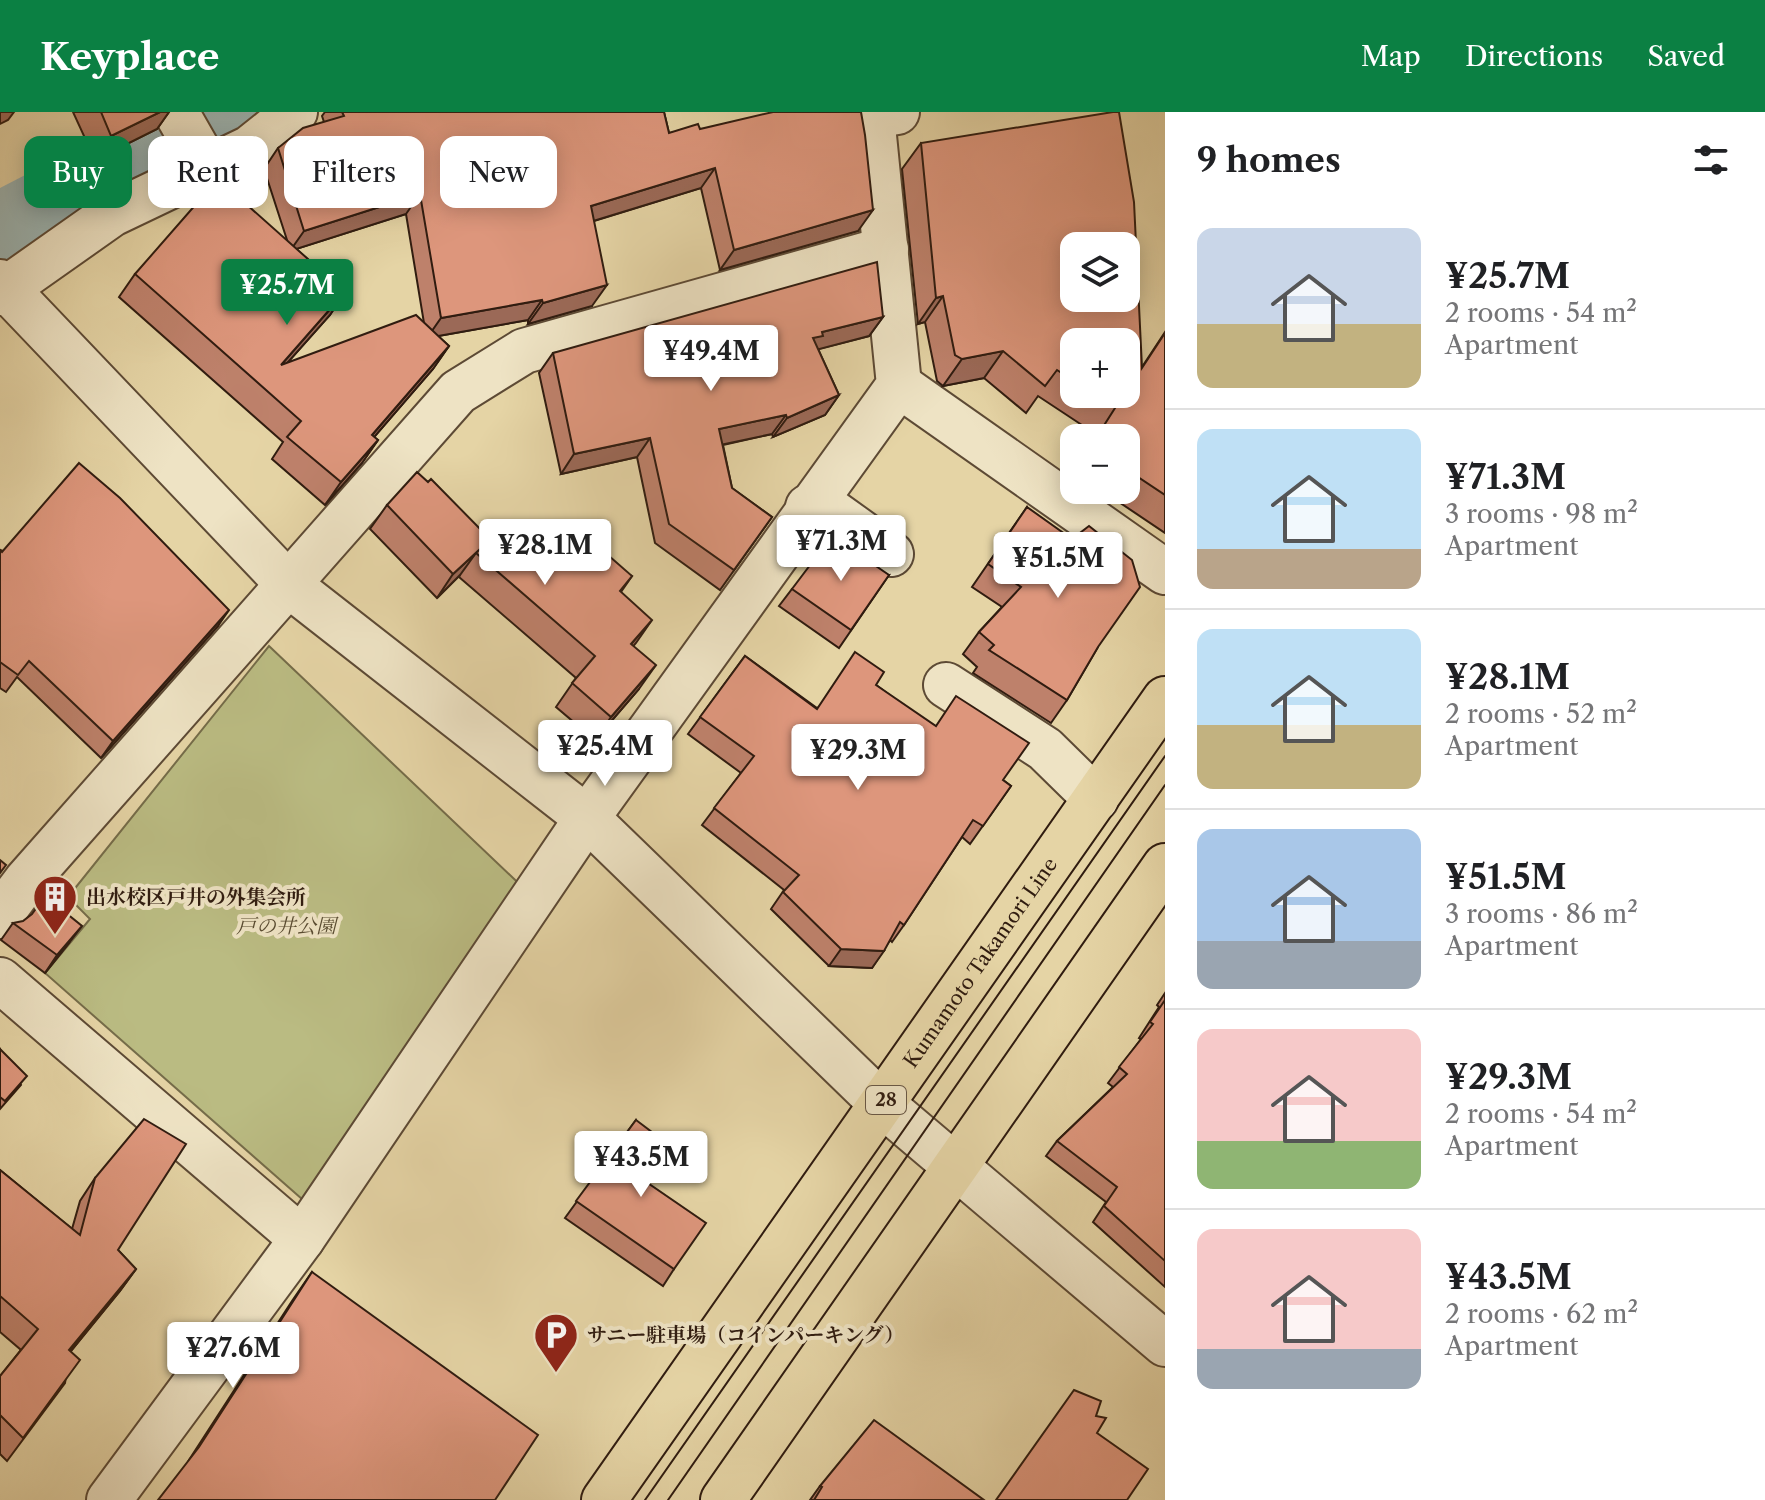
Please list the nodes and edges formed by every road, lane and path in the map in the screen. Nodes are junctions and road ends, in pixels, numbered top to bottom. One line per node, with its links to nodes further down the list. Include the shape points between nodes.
1 (176, 112): 4 (street)
2 (295, 112): 5 (street)
3 (897, 112): 7 (street, via 872,116)
4 (190, 136)
5 (265, 136)
6 (148, 197): 8 (street, via 112,214)
7 (886, 249): 9 (street); 13 (street, via 524,351 458,392)
8 (2, 288): 13 (street)
9 (899, 385): 10 (street); 12 (street)
10 (808, 507): 11 (street, via 834,513); 17 (street)
11 (891, 554)
12 (1165, 572)
13 (289, 585): 17 (street); 19 (street)
14 (946, 685): 16 (street, via 1045,749)
15 (1165, 699): 16 (main road, Kumamoto Takamori Line / 28)
16 (1096, 799): 21 (main road, Kumamoto Takamori Line / 28)
17 (587, 818): 21 (street); 23 (street)
18 (1158, 892): 22 (main road)
19 (0, 916)
20 (0, 980): 23 (street)
21 (883, 1105): 22 (street); 26 (main road, Kumamoto Takamori Line / 28)
22 (956, 1168): 24 (street); 27 (main road)
23 (302, 1239): 25 (street)
24 (1165, 1344)
25 (109, 1500)
26 (604, 1500)
27 (723, 1500)

